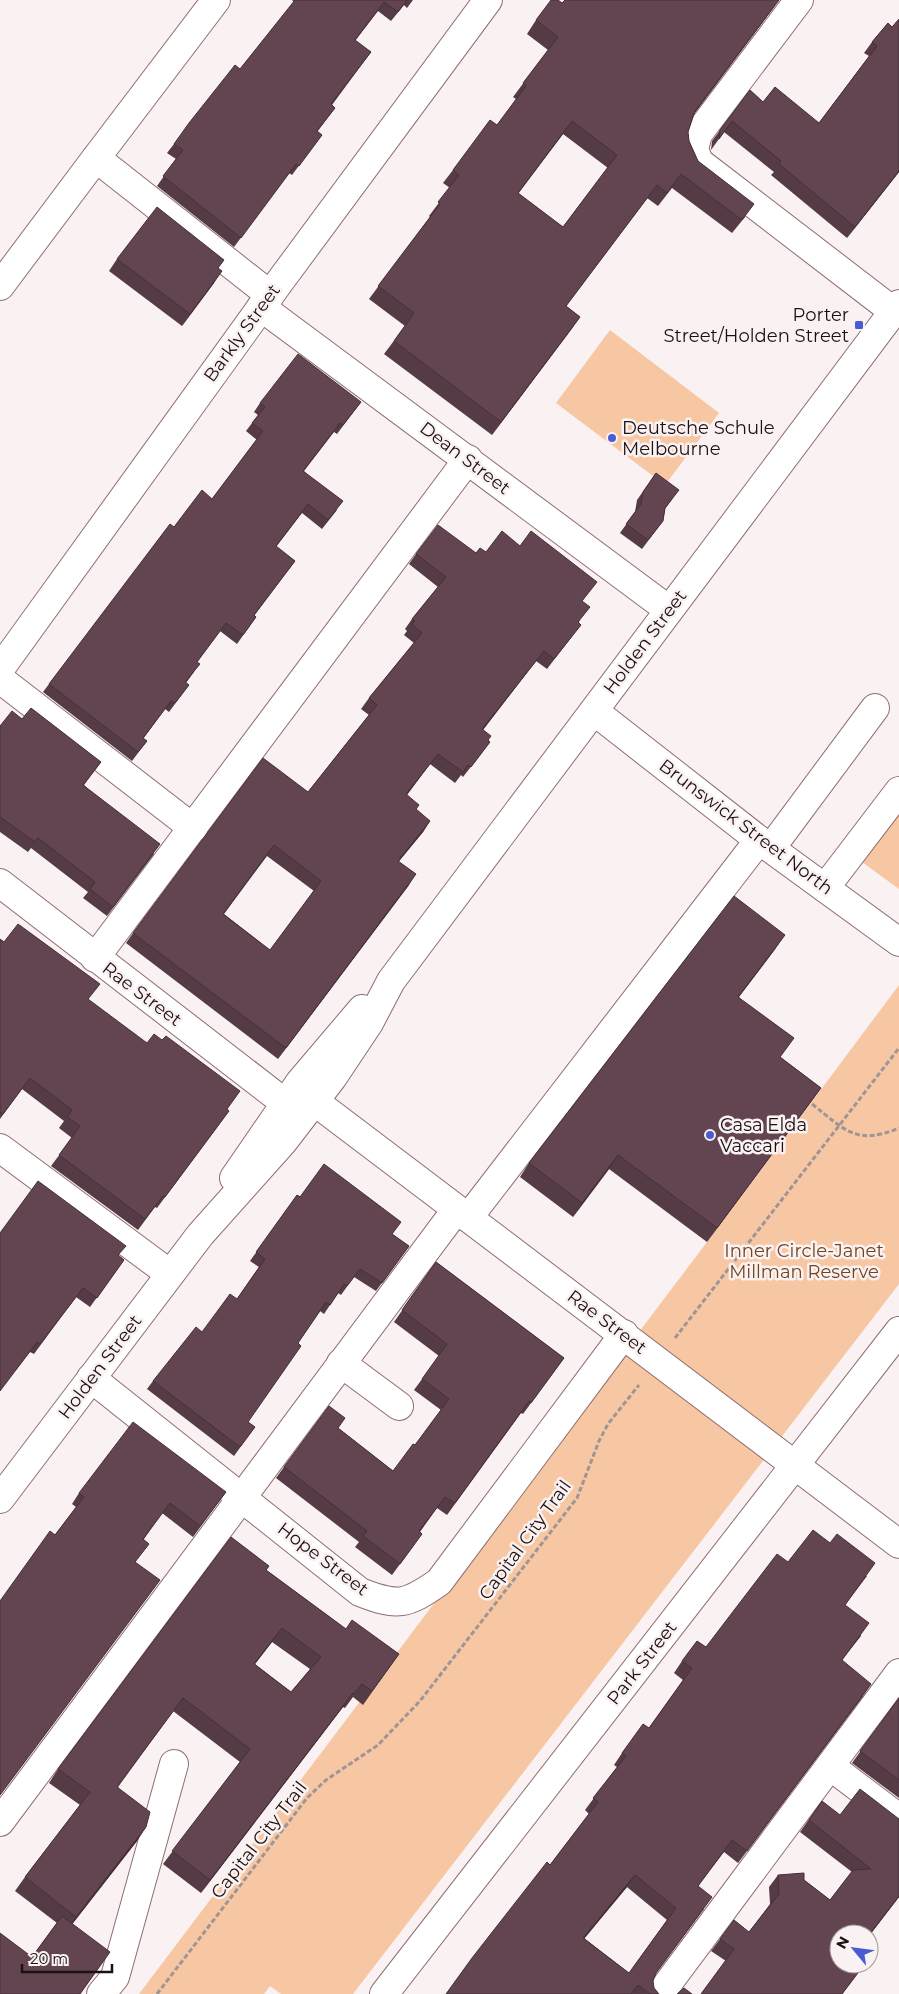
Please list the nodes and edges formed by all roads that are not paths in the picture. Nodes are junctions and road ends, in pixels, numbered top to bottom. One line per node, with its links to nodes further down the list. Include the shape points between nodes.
1 (216, 0): 4 (street)
2 (488, 0): 6 (street, Barkly Street)
3 (800, 0): 7 (street, via 698,134 694,149 699,162)
4 (96, 158): 5 (street); 6 (street, Dean Street)
5 (0, 286)
6 (266, 301): 8 (street, Dean Street); 10 (street, Barkly Street)
7 (896, 307): 9 (street, Holden Street)
8 (468, 459): 9 (street, Dean Street); 15 (street)
9 (669, 610): 13 (street, Holden Street)
10 (0, 669)
11 (0, 679): 15 (street)
12 (875, 708): 16 (street)
13 (594, 711): 16 (street, Brunswick Street North); 21 (street, Holden Street)
14 (899, 791): 18 (street)
15 (193, 828): 20 (street)
16 (765, 844): 18 (street, Brunswick Street North); 25 (street)
17 (0, 883): 20 (street, Rae Street)
18 (825, 888): 19 (street, Brunswick Street North)
19 (899, 942)
20 (95, 958): 23 (street, Rae Street)
21 (391, 981): 22 (street, Holden Street, via 340,1068); 23 (street, Holden Street, via 356,1015)
22 (314, 1102): 25 (street, Rae Street); 26 (street, Holden Street, via 278,1148)
23 (285, 1103): 26 (street, Holden Street, via 236,1174)
24 (0, 1148): 27 (street)
25 (462, 1214): 29 (street, Rae Street); 30 (street)
26 (200, 1235): 27 (street, Holden Street)
27 (170, 1274): 31 (street, Holden Street)
28 (899, 1331): 33 (street, Park Street)
29 (624, 1334): 33 (street, Rae Street); 34 (street, Hope Street, via 439,1582 416,1598 388,1603 360,1592)
30 (341, 1363): 32 (street); 34 (street)
31 (91, 1378): 34 (street, Hope Street); 35 (street, Holden Street)
32 (399, 1406)
33 (795, 1466): 36 (street, Rae Street); 43 (street, Park Street)
34 (241, 1496): 41 (street)
35 (0, 1499)
36 (899, 1544)
37 (899, 1673): 39 (street)
38 (174, 1764): 42 (street, via 115,1976)
39 (830, 1766): 40 (street); 44 (street)
40 (899, 1818)
41 (0, 1822)
42 (101, 1994)
43 (384, 1994)
44 (660, 1994)

